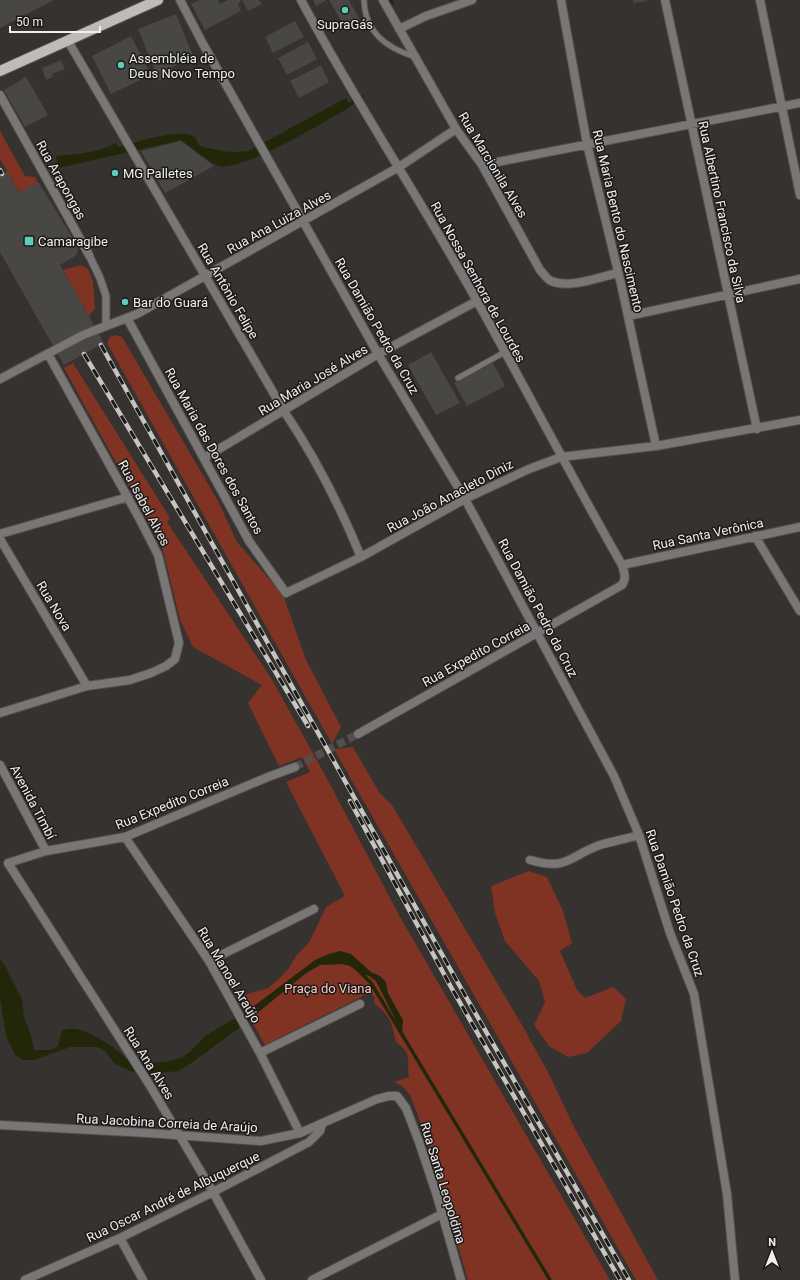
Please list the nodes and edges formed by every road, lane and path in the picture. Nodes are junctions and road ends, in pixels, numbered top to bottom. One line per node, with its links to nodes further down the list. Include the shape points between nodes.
1 (158, 0): 11 (main road)
2 (180, 0): 23 (street, Rua Damião Pedro da Cruz)
3 (301, 0): 21 (street, Rua Nossa Senhora de Lourdes, via 351,90)
4 (364, 0): 12 (lane, via 367,18 384,44 397,52)
5 (383, 0): 10 (street, Rua Marcionila Alves)
6 (472, 0): 10 (street, via 426,16)
7 (561, 0): 19 (street, Rua Maria Bento do Nascimento)
8 (666, 0): 17 (street, Rua Albertino Francisco da Silva)
9 (760, 0): 16 (street)
10 (399, 29): 12 (street, Rua Marcionila Alves)
11 (68, 41): 13 (main road); 26 (street, Rua Antônio Felipe)
12 (415, 57): 18 (street, Rua Marcionila Alves)
13 (0, 71)
14 (0, 95): 24 (street, Rua Arapongas)
15 (800, 103): 16 (street)
16 (782, 107): 17 (street); 22 (street)
17 (691, 124): 19 (street); 28 (street, Rua Albertino Francisco da Silva)
18 (456, 129): 20 (street, Rua Marcionila Alves); 21 (street, Rua Ana Luiza Alves)
19 (587, 144): 20 (street); 25 (street, Rua Maria Bento do Nascimento)
20 (482, 165): 25 (street, Rua Marcionila Alves, via 540,270 549,280 562,283 576,282)
21 (399, 167): 23 (street, Rua Ana Luiza Alves); 29 (street, Rua Nossa Senhora de Lourdes)
22 (800, 195)
23 (304, 222): 26 (street, Rua Ana Luiza Alves); 35 (street, Rua Damião Pedro da Cruz)
24 (89, 255): 32 (street, Rua Arapongas, via 106,296)
25 (618, 273): 30 (street, Rua Maria Bento do Nascimento)
26 (206, 276): 31 (street, Rua Ana Luiza Alves); 38 (street, Rua Antônio Felipe)
27 (800, 279): 28 (street)
28 (728, 296): 30 (street); 40 (street, Rua Albertino Francisco da Silva)
29 (477, 301): 33 (street, Rua Nossa Senhora de Lourdes); 35 (street, Rua Maria José Alves)
30 (628, 316): 41 (street, Rua Maria Bento do Nascimento)
31 (128, 318): 32 (street, Rua Ana Luiza Alves); 43 (street, Rua Maria das Dores dos Santos)
32 (106, 325): 34 (street, Rua Ana Luiza Alves)
33 (504, 352): 36 (lane); 42 (street, Rua Nossa Senhora de Lourdes)
34 (48, 354): 37 (street, Rua Ana Luiza Alves); 44 (street, Rua Isabel Alves)
35 (378, 354): 38 (street, Rua Maria José Alves); 45 (street, Rua Damião Pedro da Cruz)
36 (458, 378)
37 (0, 379)
38 (284, 411): 43 (street, Rua Maria José Alves); 50 (street, Rua Antônio Felipe, via 326,479)
39 (800, 420): 40 (street, Rua João Anacleto Diniz)
40 (757, 429): 41 (street, Rua João Anacleto Diniz)
41 (656, 446): 42 (street, Rua João Anacleto Diniz)
42 (561, 457): 45 (street, Rua João Anacleto Diniz); 51 (street, Rua Nossa Senhora de Lourdes)
43 (204, 458): 53 (street, Rua Maria das Dores dos Santos, via 249,541)
44 (128, 497): 47 (street); 56 (street, Rua Isabel Alves, via 158,555 178,634 178,652 175,659 166,666 151,673 130,680)
45 (466, 499): 50 (street, Rua João Anacleto Diniz); 55 (street, Rua Damião Pedro da Cruz)
46 (800, 527): 48 (street, Rua Santa Verônica)
47 (0, 534)
48 (755, 536): 51 (street, Rua Santa Verônica); 54 (street)
49 (0, 538): 56 (street, Rua Nova)
50 (362, 557): 53 (street, Rua João Anacleto Diniz)
51 (622, 565): 52 (street, Rua Nossa Senhora de Lourdes)
52 (625, 581): 55 (street, Rua Expedito Correia)
53 (286, 593)
54 (800, 611)
55 (537, 634): 58 (street, Rua Expedito Correia); 61 (street, Rua Damião Pedro da Cruz, via 614,776)
56 (87, 686): 57 (street, Rua Isabel Alves)
57 (0, 713)
58 (358, 734)
59 (0, 765): 63 (street, Avenida Timbí)
60 (296, 767): 62 (street, Rua Expedito Correia, via 268,776)
61 (639, 835): 64 (street, via 600,845 569,861 543,864); 83 (street, Rua Damião Pedro da Cruz, via 670,933 694,994 727,1194)
62 (126, 837): 63 (street, Rua Expedito Correia); 67 (street, Rua Manoel Araújo)
63 (46, 851): 65 (street, Rua Expedito Correia)
64 (530, 860)
65 (8, 863): 74 (street, Rua Ana Alves)
66 (314, 909): 67 (street)
67 (209, 961): 69 (street, Rua Manoel Araújo)
68 (360, 1004): 69 (street)
69 (260, 1053): 73 (street, Rua Manoel Araújo)
70 (397, 1096): 71 (street, Rua Jacobina Correia de Araújo, via 377,1099); 76 (street, Rua Santa Leopoldina, via 406,1108)
71 (322, 1124): 73 (street, Rua Jacobina Correia de Araújo); 75 (street, Rua Oscar André de Albuquerque, via 320,1131 309,1142)
72 (0, 1125): 74 (street, Rua Jacobina Correia de Araújo)
73 (300, 1132): 74 (street, Rua Jacobina Correia de Araújo, via 261,1141)
74 (180, 1136): 75 (street, Rua Ana Alves)
75 (213, 1192): 77 (street, Rua Oscar André de Albuquerque); 80 (street, Rua Ana Alves)
76 (442, 1214): 81 (street); 82 (street, Rua Santa Leopoldina)
77 (120, 1238): 78 (street, Rua Oscar André de Albuquerque); 79 (street)
78 (25, 1280)
79 (143, 1280)
80 (261, 1280)
81 (312, 1280)
82 (461, 1280)
83 (735, 1280)

